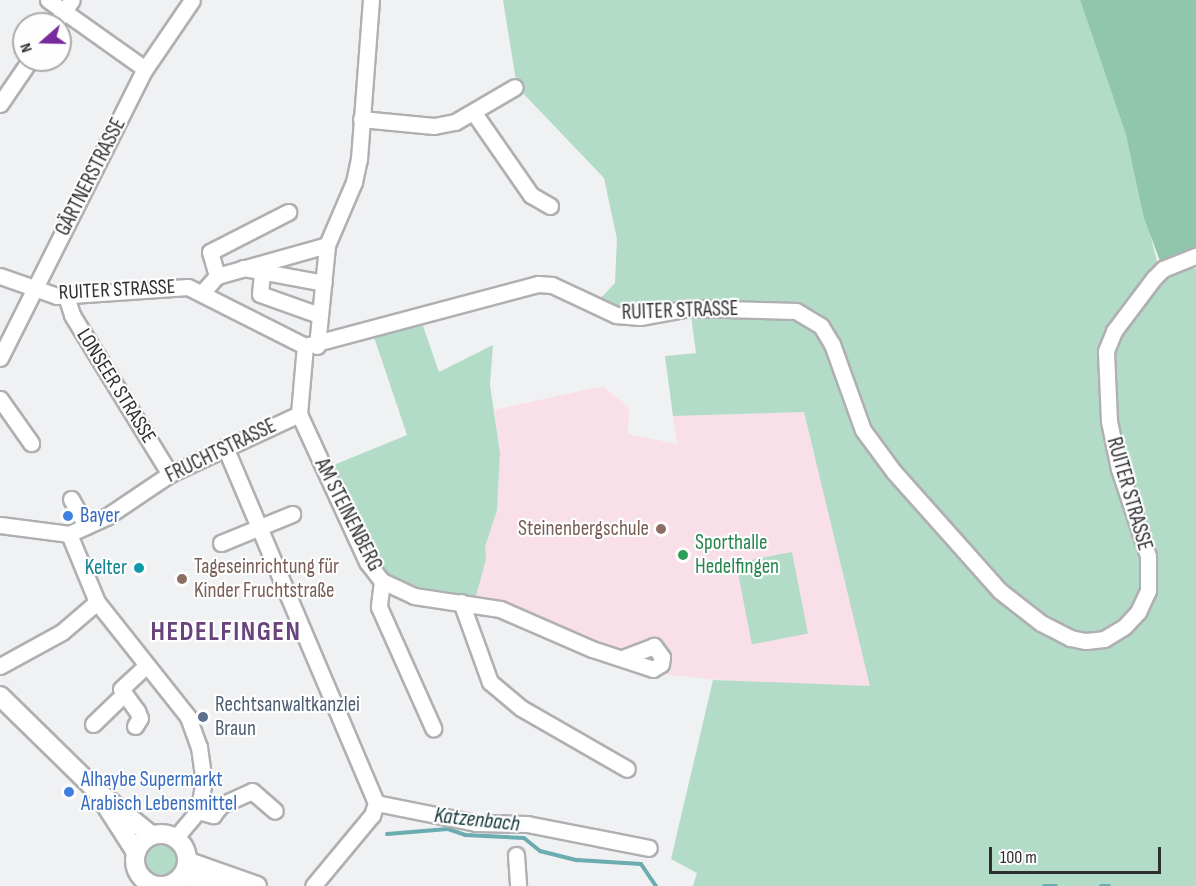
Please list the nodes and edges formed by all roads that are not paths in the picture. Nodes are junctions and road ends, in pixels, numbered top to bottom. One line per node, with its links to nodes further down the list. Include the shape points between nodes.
1 (48, 0): 4 (street)
2 (192, 0): 6 (street, GÄRTNERSTRASSE)
3 (371, 0): 11 (street, FRUCHTSTRASSE)
4 (64, 12)
5 (72, 18): 6 (street)
6 (145, 69): 21 (street, GÄRTNERSTRASSE)
7 (22, 72): 9 (street)
8 (516, 87): 10 (street)
9 (0, 104)
10 (474, 113): 11 (street, via 434,126); 12 (street, via 531,195)
11 (361, 119): 14 (street, FRUCHTSTRASSE, via 354,182)
12 (550, 206)
13 (288, 212): 19 (street, via 210,252)
14 (327, 245): 16 (street); 20 (street, FRUCHTSTRASSE)
15 (1196, 256): 25 (street, RUITER STRASSE, via 1163,269 1114,331 1105,358 1109,421 1119,469 1148,556 1148,591 1138,612 1124,627 1104,639 1086,641 1070,638 1041,623 1000,591 894,472 863,430 832,344 820,326 796,311 690,308 640,317 616,315 552,285 538,284)
16 (243, 268): 17 (street); 19 (street)
17 (262, 274): 20 (street); 24 (street, via 260,294)
18 (0, 276): 21 (street, RUITER STRASSE)
19 (217, 276): 22 (street)
20 (324, 282): 24 (street, FRUCHTSTRASSE)
21 (35, 290): 23 (street, RUITER STRASSE); 26 (street, GÄRTNERSTRASSE)
22 (202, 292): 23 (street, RUITER STRASSE, via 177,286); 25 (street, RUITER STRASSE)
23 (66, 296): 31 (street, LONSEER STRASSE, via 72,315)
24 (319, 315): 25 (street, FRUCHTSTRASSE)
25 (311, 346): 28 (street, FRUCHTSTRASSE)
26 (0, 358)
27 (0, 399): 29 (street)
28 (299, 414): 30 (street, FRUCHTSTRASSE); 39 (street, AM STEINENBERG, via 367,562)
29 (31, 443)
30 (225, 447): 31 (street, FRUCHTSTRASSE); 36 (street)
31 (170, 474): 35 (street, FRUCHTSTRASSE)
32 (71, 499): 35 (street)
33 (292, 514): 36 (street)
34 (0, 525): 37 (street)
35 (86, 526): 37 (street, FRUCHTSTRASSE)
36 (259, 528): 38 (street); 52 (street)
37 (69, 534): 40 (street)
38 (221, 543)
39 (382, 581): 41 (street, AM STEINENBERG, via 414,596); 49 (street, via 379,607)
40 (97, 602): 43 (street); 44 (street, via 62,632)
41 (461, 602): 42 (street, AM STEINENBERG, via 500,609); 50 (street, via 490,682 521,708)
42 (623, 658)
43 (147, 665): 45 (street, via 121,689); 53 (street, via 172,693 194,727 204,781)
44 (0, 666)
45 (124, 694): 47 (street); 48 (street, via 140,718)
46 (0, 696): 51 (main road)
47 (93, 724)
48 (135, 726)
49 (433, 728)
50 (627, 770)
51 (98, 792): 55 (main road); 58 (main road)
52 (376, 803): 57 (street, via 476,822 538,825); 64 (street, via 372,815)
53 (198, 811): 54 (street, via 213,815 221,805 252,791); 56 (street)
54 (275, 811)
55 (151, 835): 56 (main road); 58 (main road)
56 (176, 837): 60 (main road, via 185,847)
57 (649, 848)
58 (136, 852): 61 (main road, via 136,870)
59 (516, 855): 65 (street)
60 (186, 869): 61 (main road, via 170,884); 62 (main road); 63 (main road)
61 (149, 885)
62 (229, 886)
63 (257, 886)
64 (314, 886)
65 (518, 886)

